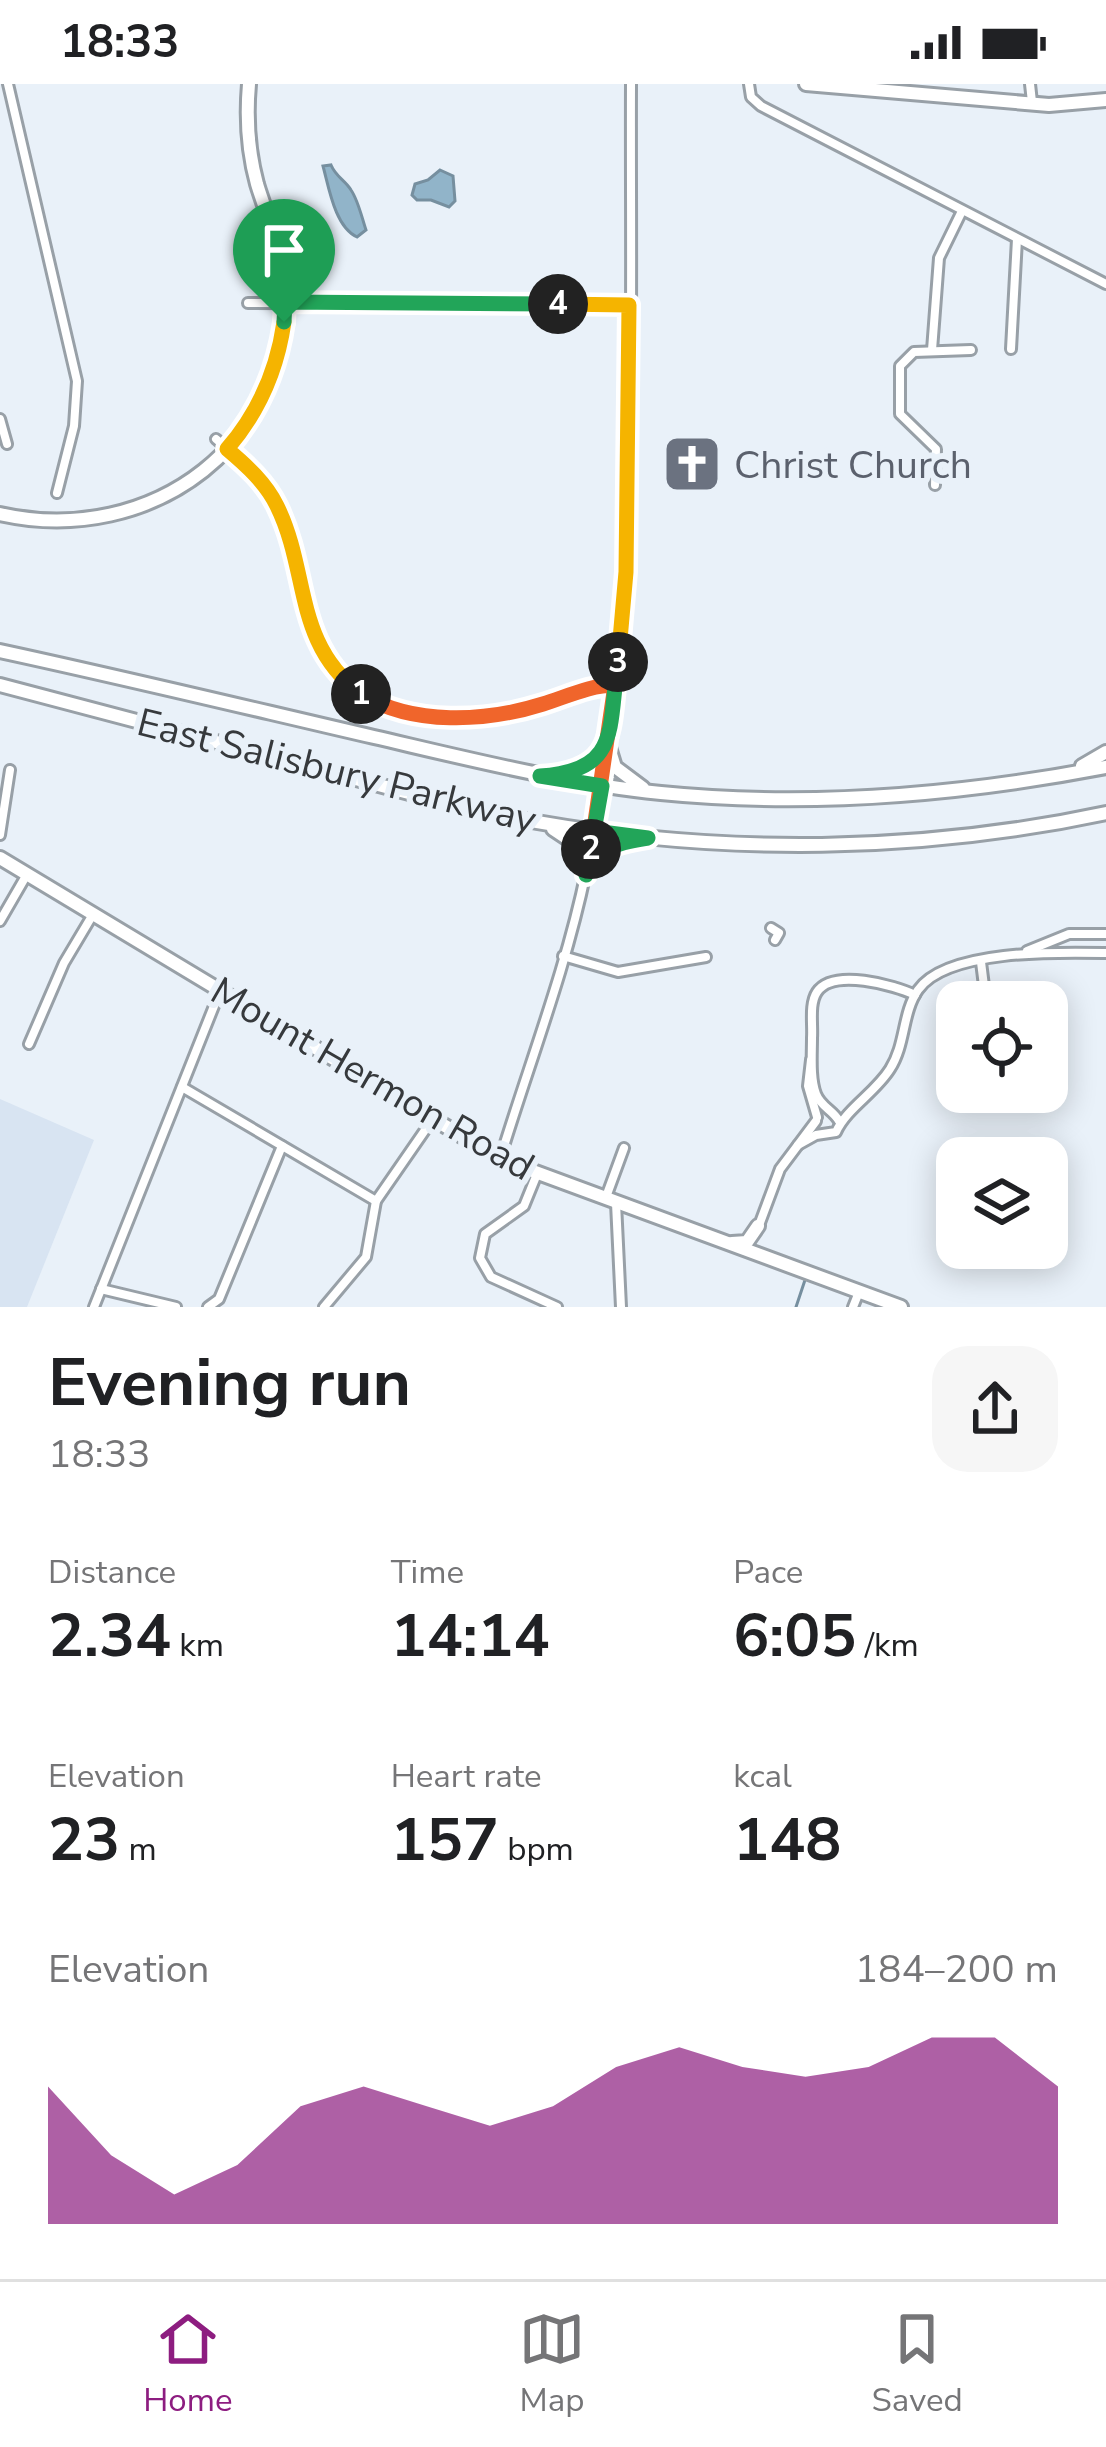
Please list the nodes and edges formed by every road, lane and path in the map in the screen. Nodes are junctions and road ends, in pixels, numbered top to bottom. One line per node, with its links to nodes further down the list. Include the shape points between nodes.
1 (8, 84): 24 (street, via 77,381)
2 (249, 84): 14 (main road, via 251,157 279,247)
3 (631, 84): 16 (street)
4 (749, 84): 11 (street, via 761,106)
5 (806, 84): 7 (main road)
6 (1030, 84): 10 (street)
7 (844, 86): 8 (main road)
8 (893, 88): 10 (main road)
9 (1106, 100): 10 (main road)
10 (1032, 104)
11 (962, 211): 12 (street); 17 (street, via 939,258)
12 (1017, 239): 13 (street); 19 (street)
13 (1106, 284)
14 (285, 302): 15 (street); 16 (street); 22 (main road, via 270,379 251,416)
15 (248, 303)
16 (629, 305): 28 (street, via 626,572)
17 (932, 350): 18 (street); 23 (street, via 902,361 898,403 902,418 936,449)
18 (971, 350)
19 (1011, 350)
20 (0, 418): 21 (street)
21 (7, 444)
22 (221, 444): 25 (main road, via 186,485 123,514 63,522); 28 (street, via 279,510 323,653 368,698 411,714 475,717)
23 (935, 485)
24 (57, 494)
25 (0, 514)
26 (0, 651): 33 (main road, East Salisbury Parkway)
27 (0, 685): 38 (main road, East Salisbury Parkway)
28 (615, 685): 29 (street)
29 (607, 740): 33 (main road, via 582,770); 35 (street); 36 (main road, via 621,774)
30 (1106, 752): 34 (main road)
31 (1106, 766): 34 (main road, East Salisbury Parkway)
32 (10, 770): 43 (street)
33 (540, 776): 35 (main road, East Salisbury Parkway)
34 (1059, 776): 36 (main road, East Salisbury Parkway, via 863,797)
35 (602, 786): 36 (main road, East Salisbury Parkway); 41 (street)
36 (651, 792)
37 (1106, 809): 39 (main road, East Salisbury Parkway); 42 (main road)
38 (535, 821): 41 (main road, East Salisbury Parkway); 46 (main road, via 574,843)
39 (1060, 822): 40 (main road); 42 (main road, East Salisbury Parkway)
40 (1106, 827)
41 (594, 831): 44 (main road, East Salisbury Parkway); 46 (street)
42 (1006, 831): 44 (main road, East Salisbury Parkway, via 833,844)
43 (0, 835)
44 (648, 838): 46 (main road, via 609,845)
45 (0, 859): 47 (main road, Mount Hermon Road)
46 (586, 875): 52 (street)
47 (26, 876): 48 (main road, Mount Hermon Road); 49 (street)
48 (92, 916): 57 (main road, Mount Hermon Road); 59 (street)
49 (0, 921)
50 (1106, 934): 53 (street, via 1069,934)
51 (1106, 953): 53 (street)
52 (563, 956): 54 (street, via 618,972); 69 (street)
53 (1018, 956): 55 (street)
54 (706, 957)
55 (981, 962): 56 (street); 58 (street, via 939,971)
56 (983, 981)
57 (220, 991): 61 (street); 64 (main road, Mount Hermon Road)
58 (914, 995): 60 (street, via 888,983 825,985 813,1006); 62 (street, via 893,1064 862,1102)
59 (28, 1044)
60 (812, 1058): 62 (street, via 815,1093); 63 (street, via 808,1089)
61 (182, 1087): 67 (street); 77 (street)
62 (835, 1116): 63 (street); 65 (street, via 836,1132)
63 (817, 1119): 65 (street); 66 (street)
64 (432, 1120): 69 (main road, Mount Hermon Road); 72 (street)
65 (823, 1134): 66 (street)
66 (797, 1145): 73 (street)
67 (282, 1146): 72 (street); 81 (street, via 219,1299)
68 (623, 1148): 71 (street)
69 (500, 1159): 70 (main road, Mount Hermon Road)
70 (537, 1174): 71 (main road, Mount Hermon Road); 83 (street, via 518,1212 485,1234 480,1258 491,1276)
71 (611, 1201): 74 (main road, Mount Hermon Road); 84 (street)
72 (376, 1202): 82 (street, via 366,1258)
73 (757, 1230): 74 (main road, via 746,1242); 75 (street); 76 (main road, via 759,1249)
74 (727, 1244): 75 (main road, Mount Hermon Road)
75 (749, 1252): 76 (main road, Mount Hermon Road)
76 (774, 1260): 78 (main road, Mount Hermon Road)
77 (101, 1289): 79 (street); 80 (street)
78 (859, 1292): 85 (street); 86 (main road, Mount Hermon Road)
79 (94, 1307)
80 (176, 1307)
81 (208, 1307)
82 (324, 1307)
83 (557, 1307)
84 (621, 1307)
85 (854, 1307)
86 (901, 1307)

